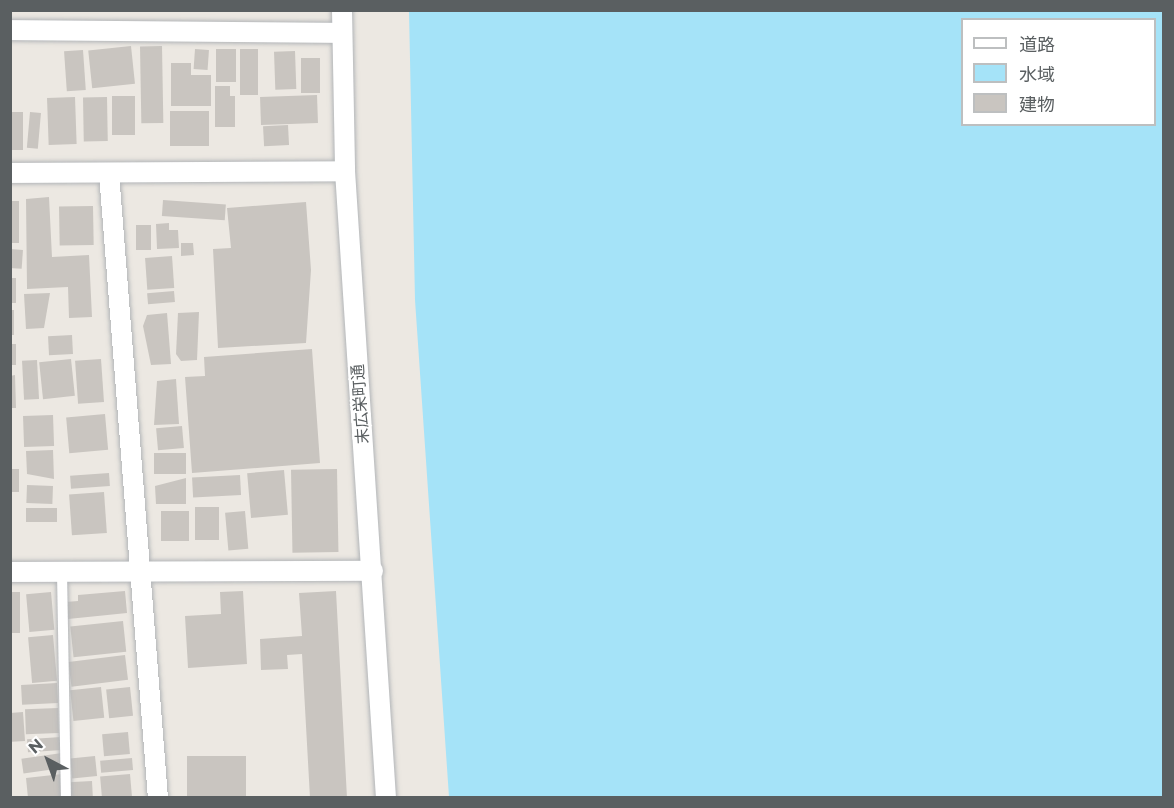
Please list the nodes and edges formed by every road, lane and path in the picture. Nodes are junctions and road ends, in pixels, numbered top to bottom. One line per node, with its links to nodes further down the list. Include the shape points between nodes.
1 (342, 10): 3 (street, 末広栄町通)
2 (10, 30): 3 (street)
3 (342, 33): 4 (street, 末広栄町通)
4 (345, 171): 6 (street); 7 (street, 末広栄町通)
5 (10, 173): 6 (street)
6 (109, 173): 10 (street)
7 (373, 571): 10 (street); 13 (street, 末広栄町通)
8 (10, 572): 9 (street)
9 (62, 572): 10 (street); 11 (lane)
10 (141, 572): 12 (street)
11 (66, 798)
12 (158, 798)
13 (386, 798)

